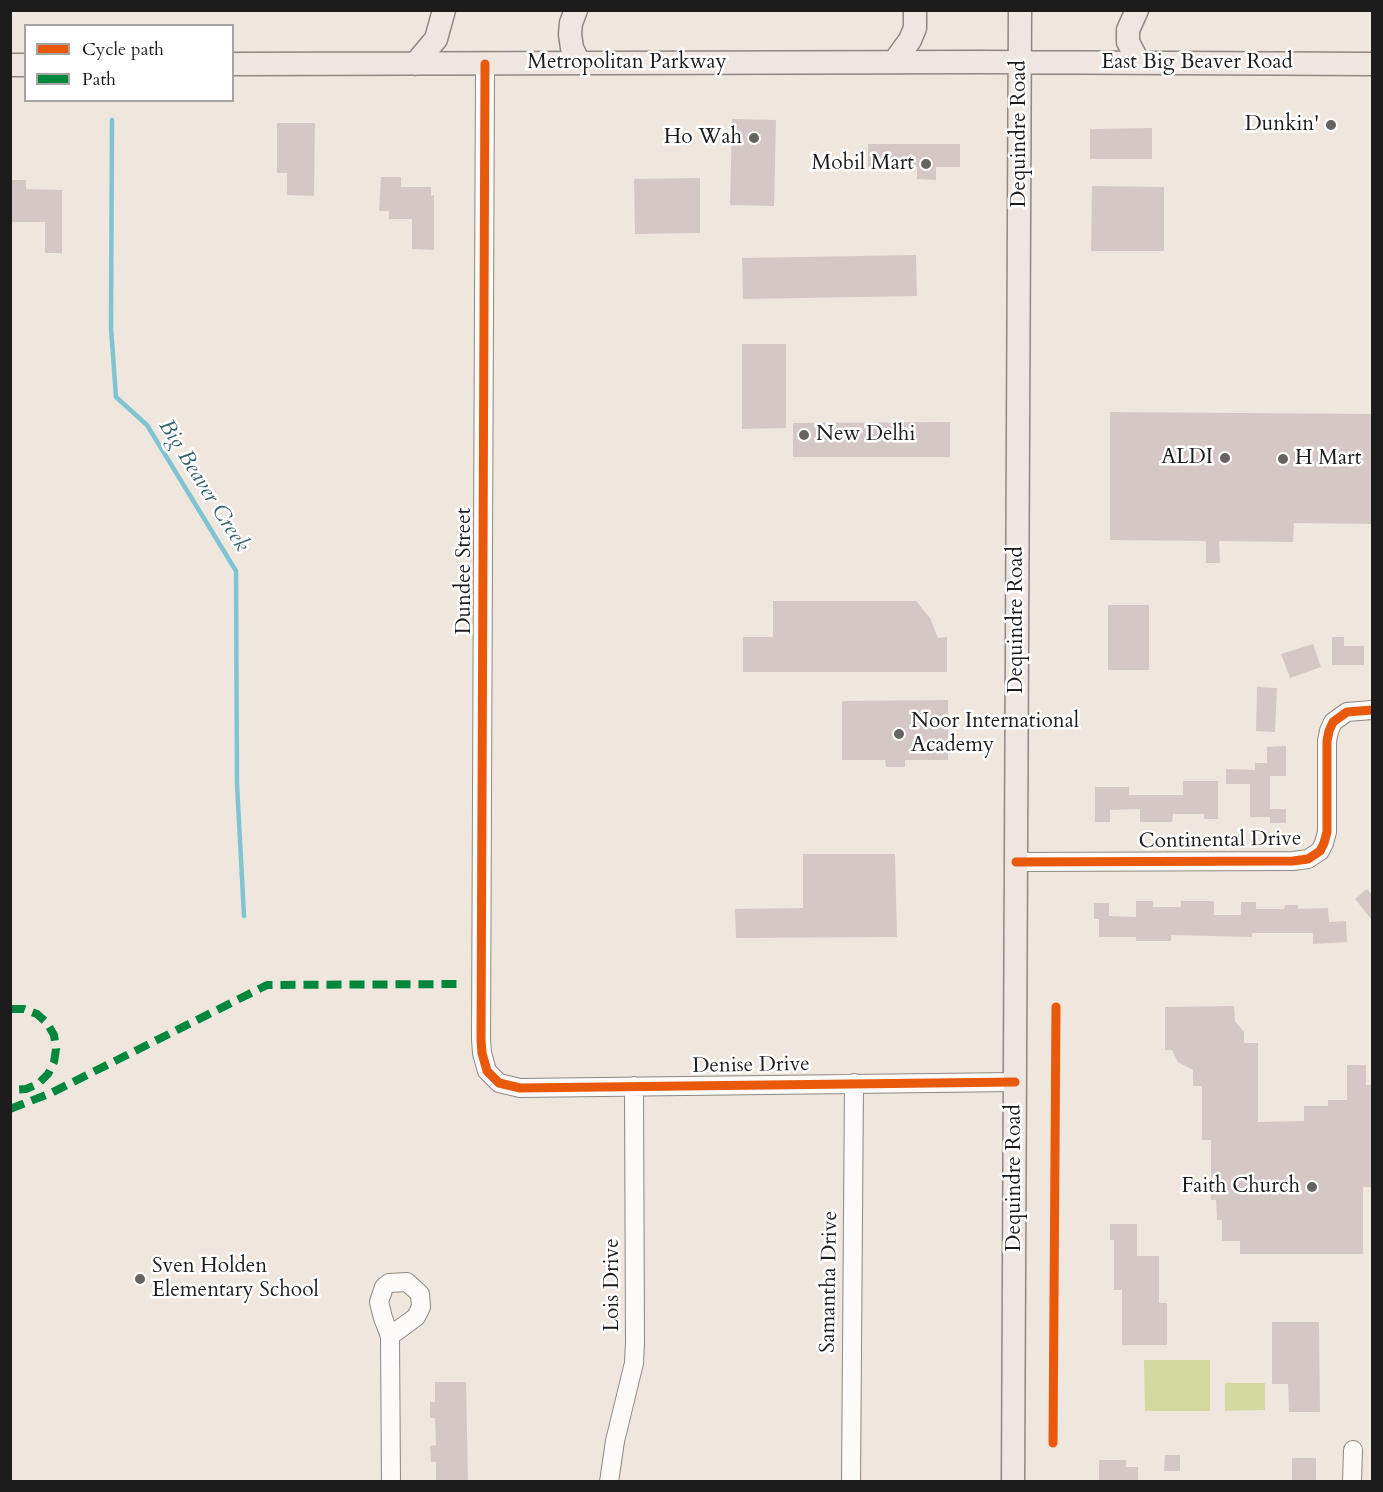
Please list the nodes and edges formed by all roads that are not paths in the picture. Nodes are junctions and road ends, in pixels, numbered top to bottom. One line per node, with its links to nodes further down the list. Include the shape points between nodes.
1 (444, 10): 11 (main road, via 436,39)
2 (576, 10): 8 (main road, via 570,34)
3 (915, 10): 6 (main road, via 915,28)
4 (1020, 10): 7 (main road, Dequindre Road)
5 (1137, 10): 9 (main road, via 1128,30 1128,42)
6 (894, 62): 7 (main road, Metropolitan Parkway); 8 (main road, Metropolitan Parkway)
7 (1021, 62): 9 (main road, East Big Beaver Road); 15 (main road, Dequindre Road)
8 (579, 63): 12 (main road, Metropolitan Parkway)
9 (1138, 63): 13 (main road, East Big Beaver Road)
10 (234, 64): 11 (main road, Metropolitan Parkway)
11 (415, 64): 12 (main road, Metropolitan Parkway)
12 (485, 64): 16 (street, Dundee Street, via 482,1039 484,1063)
13 (1372, 64)
14 (1372, 710): 15 (street, Continental Drive, via 1347,712 1333,722 1329,731 1327,832 1320,851 1308,859)
15 (1016, 862): 17 (main road, Dequindre Road)
16 (491, 1077): 19 (street, Denise Drive, via 520,1088)
17 (1015, 1082): 18 (street, Denise Drive); 25 (main road, Dequindre Road)
18 (854, 1083): 19 (street, Denise Drive); 24 (street, Samantha Drive)
19 (634, 1086): 23 (street, Lois Drive, via 634,1363)
20 (390, 1336): 22 (street)
21 (1353, 1450): 26 (street)
22 (391, 1482)
23 (609, 1482)
24 (851, 1482)
25 (1013, 1482)
26 (1352, 1482)

